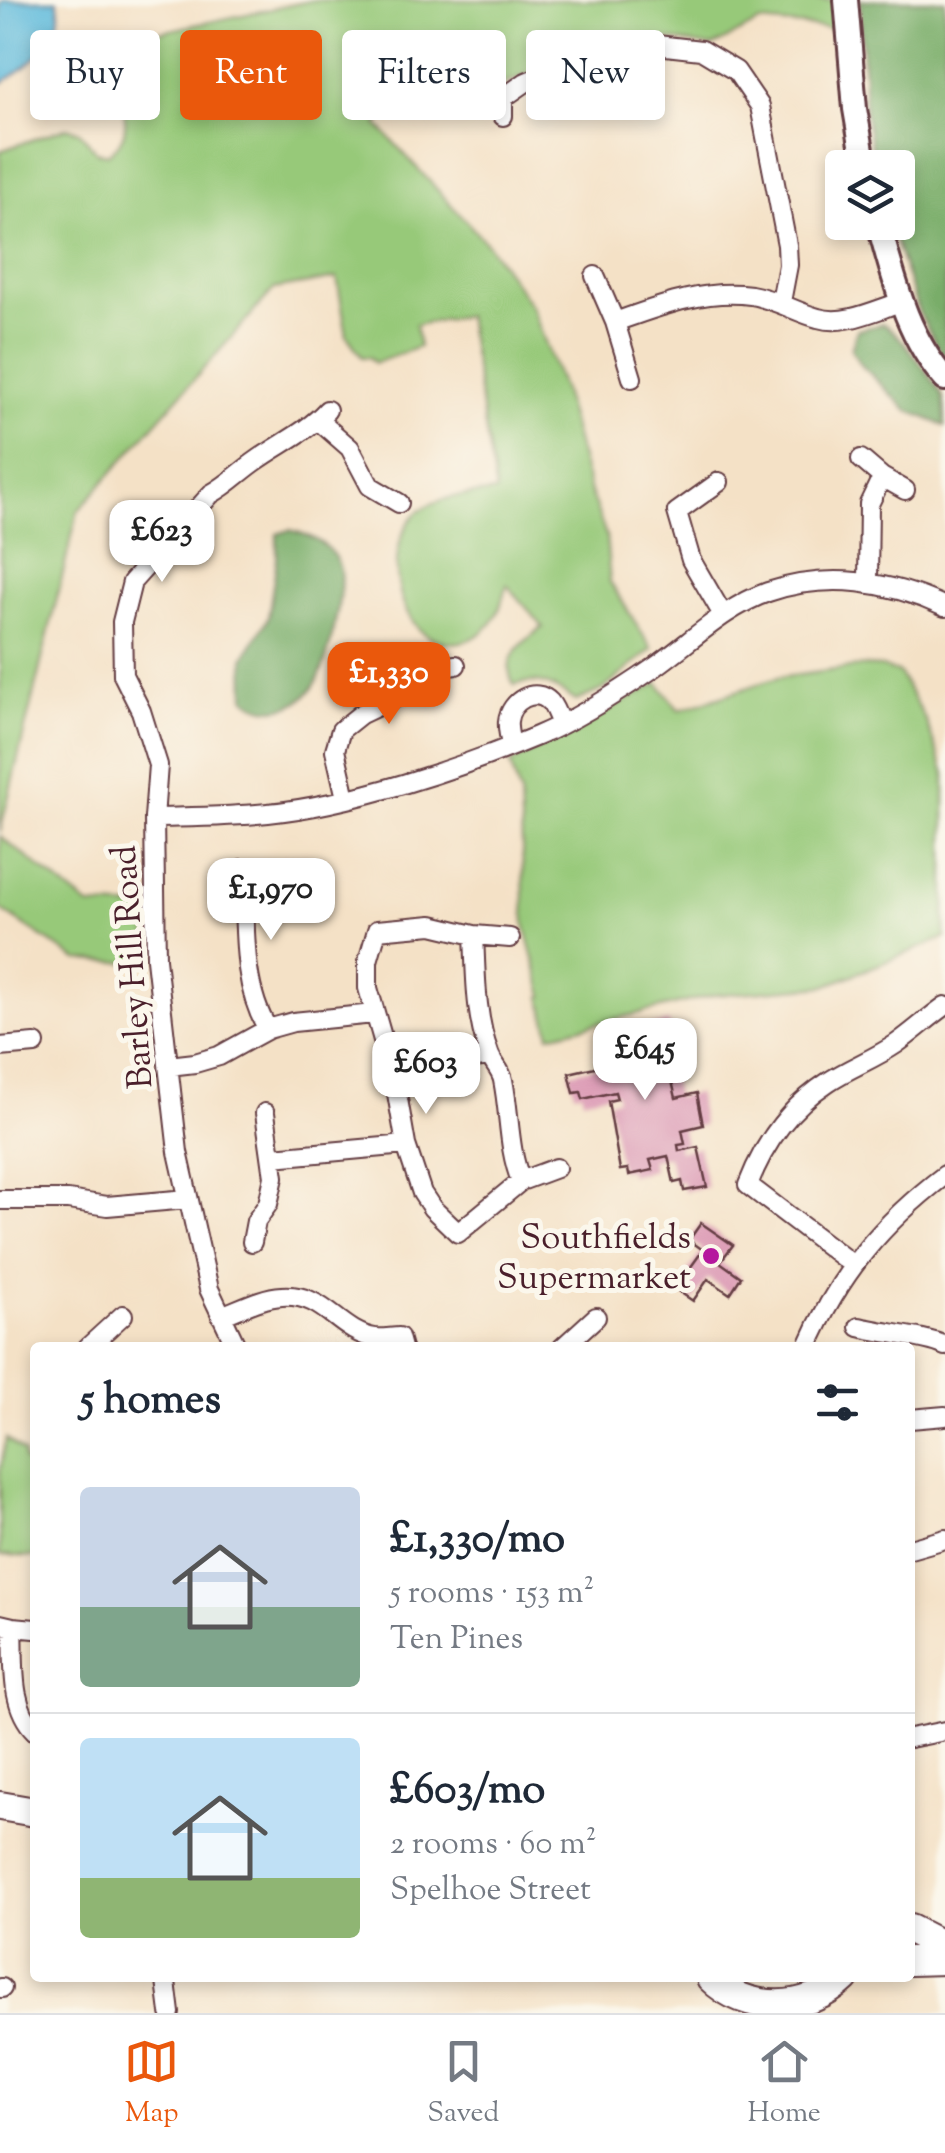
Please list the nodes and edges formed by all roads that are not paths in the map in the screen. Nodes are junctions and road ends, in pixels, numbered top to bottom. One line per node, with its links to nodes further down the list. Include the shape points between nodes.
1 (846, 0): 3 (street)
2 (506, 96): 6 (street, via 584,58 648,44 701,50 736,71 760,106 788,265)
3 (862, 150)
4 (883, 240): 7 (street)
5 (595, 276): 8 (street)
6 (781, 302): 7 (street, via 819,319 844,321); 8 (street, via 716,294 675,300)
7 (901, 302): 10 (street)
8 (615, 322): 9 (street)
9 (632, 378)
10 (945, 379)
11 (861, 459): 12 (street)
12 (882, 477): 14 (street); 16 (street, via 869,504)
13 (719, 482): 18 (street, via 667,511)
14 (906, 490)
15 (398, 503): 23 (street, via 370,486 323,415 211,494 132,582 122,622 124,675 158,765)
16 (868, 582): 17 (street, Barley Hill Road, via 908,589); 18 (street, Barley Hill Road, via 769,592)
17 (945, 607)
18 (723, 615): 20 (street, Barley Hill Road)
19 (456, 665): 22 (street, via 436,668 340,730 335,750)
20 (561, 724): 21 (street, Barley Hill Road); 21 (street, via 546,698 527,696 508,719)
21 (510, 746): 22 (street, Barley Hill Road)
22 (346, 798): 23 (street, Barley Hill Road, via 269,813)
23 (154, 818): 33 (street, Barley Hill Road, via 156,959)
24 (243, 869): 29 (street, via 250,976)
25 (474, 935): 26 (street); 28 (street, via 432,924 377,930 368,961); 32 (street, via 477,1002)
26 (510, 938)
27 (945, 1006): 44 (street, via 803,1101 780,1125 748,1185)
28 (374, 1014): 29 (street); 36 (street)
29 (268, 1029): 33 (street, via 219,1056)
30 (34, 1044): 31 (street)
31 (0, 1046)
32 (489, 1056): 34 (street); 40 (street, via 502,1074)
33 (168, 1066): 41 (street, Barley Hill Road)
34 (420, 1067)
35 (265, 1113): 37 (street)
36 (406, 1145): 37 (street); 40 (street, via 422,1193 458,1233)
37 (273, 1156): 43 (street, via 268,1204)
38 (556, 1168): 40 (street)
39 (945, 1175): 44 (street, via 889,1222)
40 (521, 1182)
41 (188, 1199): 42 (street, via 107,1206); 46 (street, Barley Hill Road)
42 (0, 1200)
43 (252, 1242)
44 (854, 1265): 53 (street)
45 (122, 1315): 49 (street)
46 (221, 1316): 50 (street, Barley Hill Road); 51 (street, via 277,1296 297,1296 358,1332 399,1336)
47 (596, 1317): 52 (street)
48 (859, 1326): 54 (street)
49 (97, 1342)
50 (234, 1342)
51 (400, 1342)
52 (569, 1342)
53 (810, 1342)
54 (945, 1346)
55 (944, 1410): 56 (street)
56 (915, 1418)
57 (945, 1538): 58 (street)
58 (915, 1548)
59 (6, 1626): 60 (street, via 16,1696)
60 (30, 1727)
61 (945, 1731): 62 (street)
62 (915, 1737)
63 (0, 1806): 64 (main road)
64 (30, 1811)
65 (915, 1932): 66 (main road)
66 (945, 1947)
67 (945, 1960): 68 (main road)
68 (915, 1961)
69 (166, 1982): 72 (street)
70 (835, 1989): 71 (main road, via 801,2008 776,2011)
71 (726, 1995)
72 (170, 2013)

